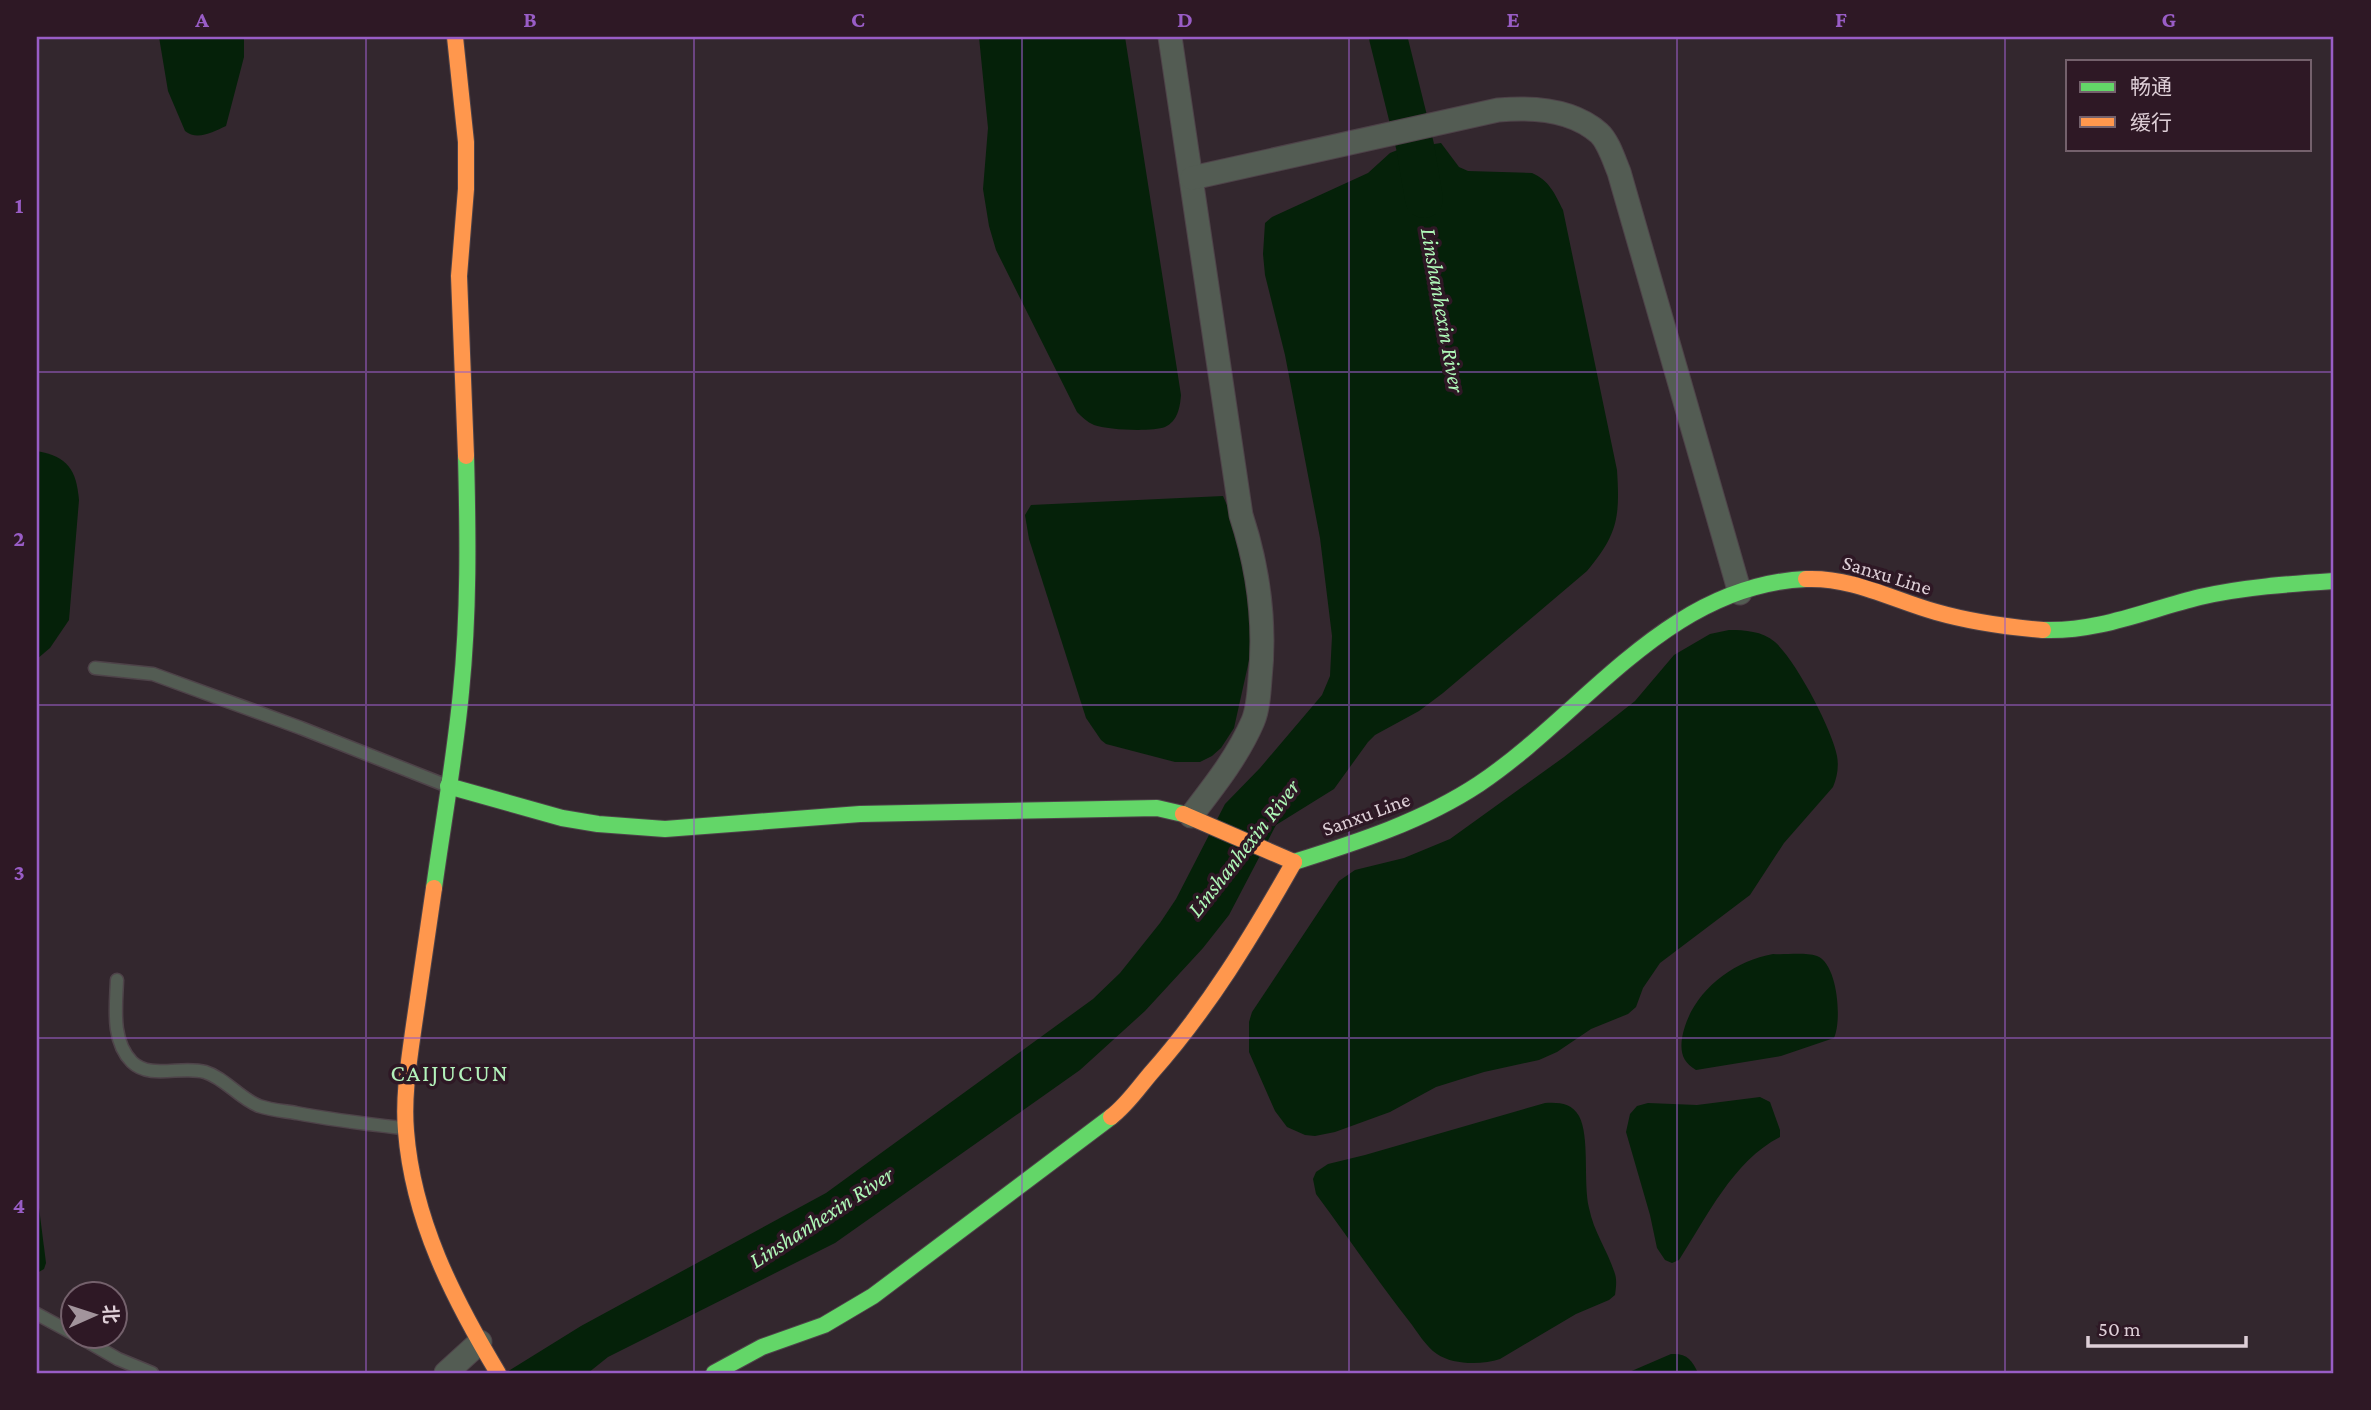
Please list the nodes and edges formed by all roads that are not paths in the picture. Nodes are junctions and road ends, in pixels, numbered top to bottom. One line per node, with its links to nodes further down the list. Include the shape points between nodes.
1 (455, 37): 7 (street, via 467,142 459,276 468,568 465,652)
2 (1170, 37): 3 (street)
3 (1192, 178): 5 (street, via 1498,110 1537,109 1572,118 1601,134 1619,172); 8 (street, via 1241,515 1257,571 1263,629 1254,720)
4 (2334, 582): 5 (street, Sanxu Line, via 2231,591 2068,631 1938,612 1828,579 1796,579)
5 (1740, 593): 9 (street, Sanxu Line, via 1668,628 1512,758 1449,802 1388,832)
6 (95, 668): 7 (lane, via 153,674)
7 (448, 786): 8 (street, via 562,818 635,828 940,811 1157,808); 11 (street, via 405,1091)
8 (1201, 820): 9 (street)
9 (1294, 862): 19 (street, via 1204,1007 1116,1113 873,1296 824,1325 762,1347)
10 (117, 980): 11 (lane, via 118,1035 134,1064 150,1070 203,1071 264,1107)
11 (404, 1128): 15 (street, via 409,1171 425,1229)
12 (37, 1314): 13 (lane)
13 (60, 1326)
14 (102, 1350): 16 (lane)
15 (484, 1350): 17 (street); 18 (street)
16 (152, 1373)
17 (446, 1373)
18 (498, 1373)
19 (714, 1373)

